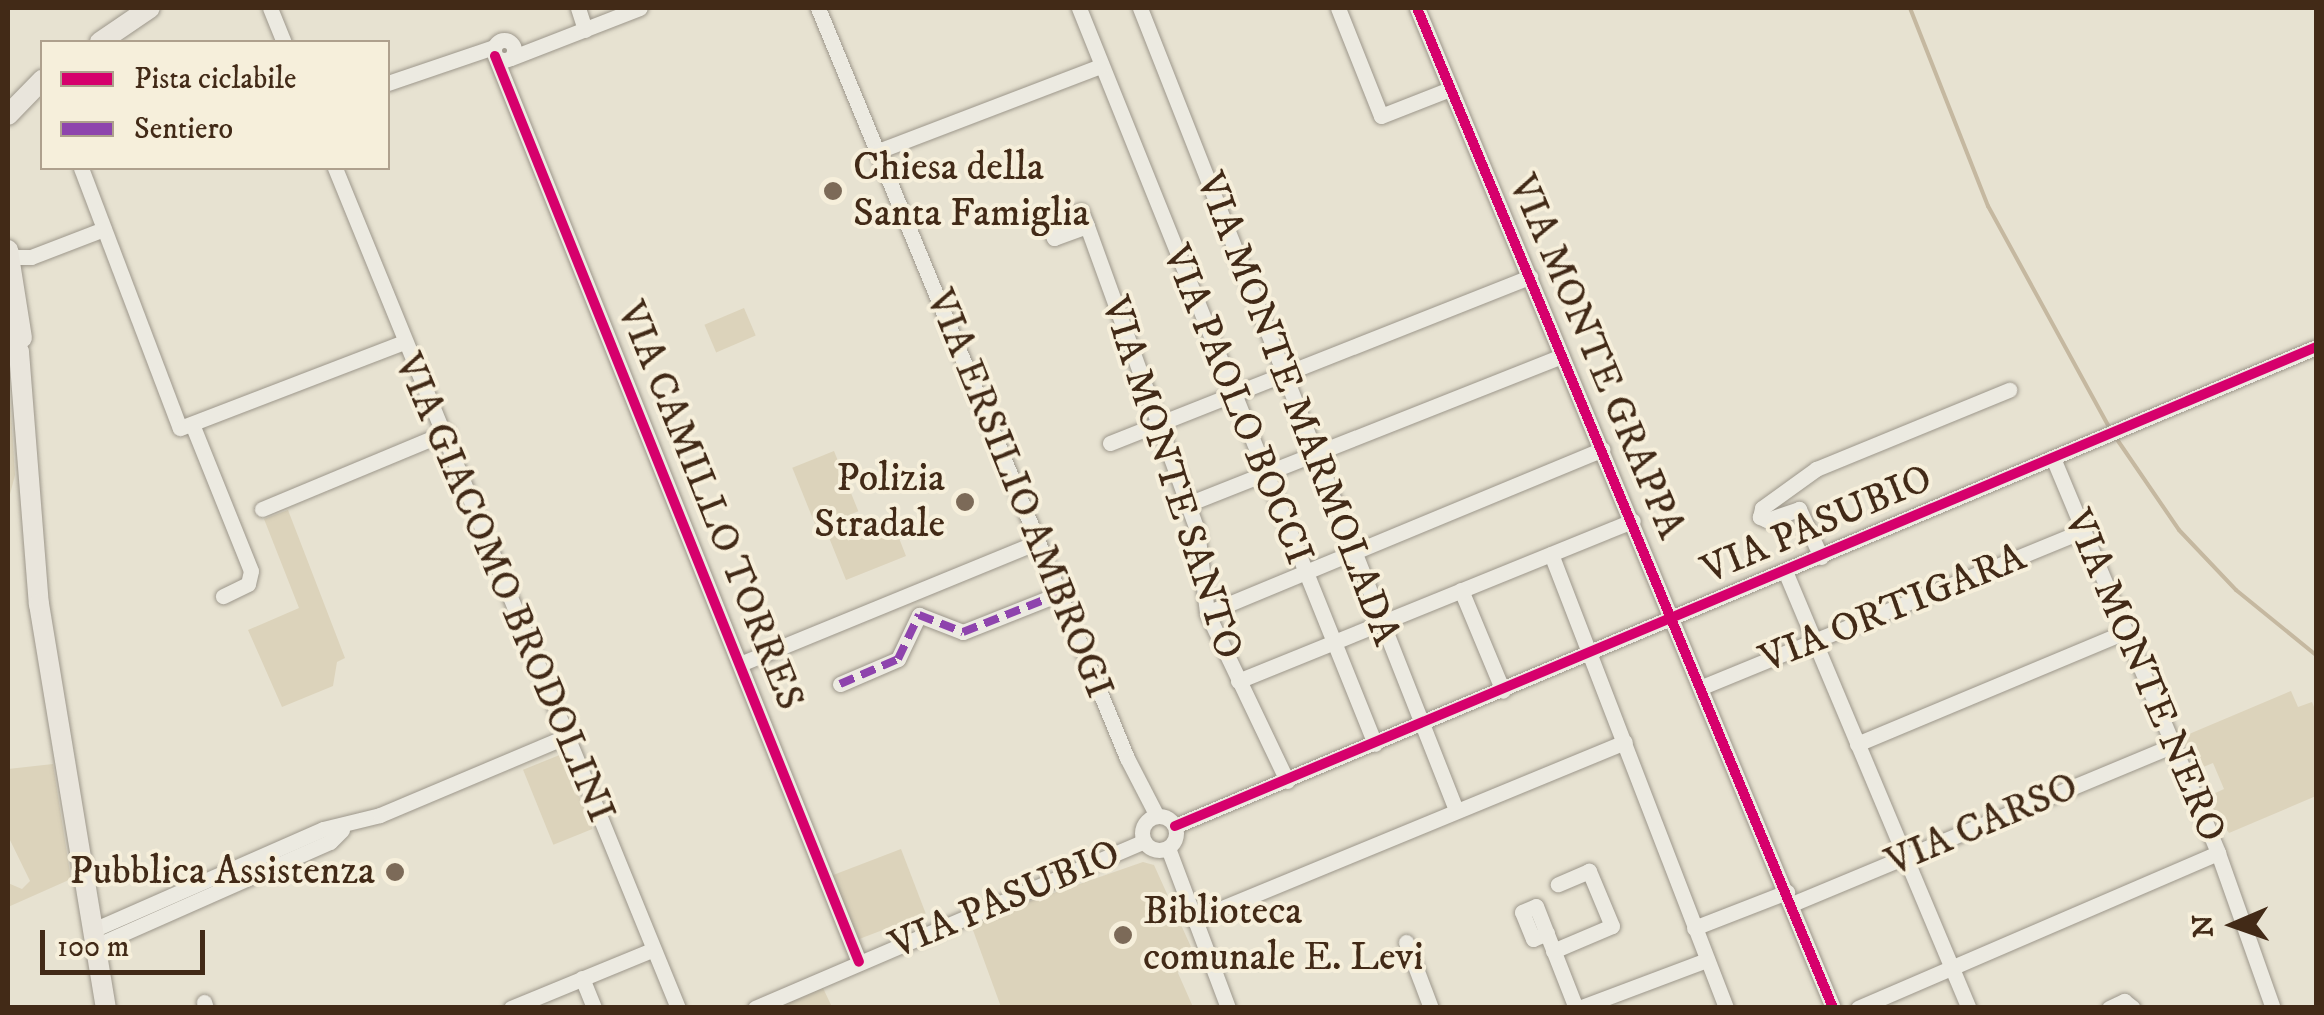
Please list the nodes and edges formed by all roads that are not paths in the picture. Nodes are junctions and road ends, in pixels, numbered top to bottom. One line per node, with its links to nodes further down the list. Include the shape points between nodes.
1 (150, 8): 11 (main road)
2 (270, 8): 12 (street)
3 (578, 8): 10 (street)
4 (640, 8): 10 (street)
5 (818, 8): 21 (street, VIA ERSILIO AMBROGI)
6 (1079, 8): 14 (street, VIA PAOLO BOCCI)
7 (1140, 8): 35 (street, VIA MONTE MARMOLADA)
8 (1338, 8): 18 (street, via 1381,116)
9 (1417, 8): 18 (street, VIA MONTE GRAPPA)
10 (585, 30): 13 (street)
11 (103, 40)
12 (283, 40)
13 (503, 56): 17 (street); 66 (street, VIA CAMILLO TORRES)
14 (1101, 66): 21 (street); 37 (street, VIA PAOLO BOCCI)
15 (40, 81): 19 (main road)
16 (40, 82): 20 (main road)
17 (390, 83)
18 (1450, 89): 28 (street, VIA MONTE GRAPPA)
19 (8, 103)
20 (8, 115)
21 (878, 151): 50 (street, VIA ERSILIO AMBROGI)
22 (82, 170): 25 (street)
23 (335, 170): 31 (street, VIA GIACOMO BRODOLINI)
24 (1087, 226): 38 (street, VIA MONTE SANTO)
25 (104, 229): 27 (street); 39 (street)
26 (8, 249): 27 (street, via 14,257); 29 (main road)
27 (31, 257): 29 (street)
28 (1530, 277): 33 (street, VIA MONTE GRAPPA); 35 (street)
29 (15, 292): 34 (main road)
30 (8, 322): 34 (main road)
31 (402, 343): 39 (street); 40 (street, VIA GIACOMO BRODOLINI)
32 (2316, 347): 44 (street, VIA PASUBIO)
33 (1562, 356): 42 (street, VIA MONTE GRAPPA); 43 (street)
34 (20, 370): 90 (main road, via 28,528)
35 (1282, 374): 37 (street); 43 (street, VIA MONTE MARMOLADA)
36 (2009, 390): 53 (street, via 1816,469 1762,508 1760,517 1767,520 1799,510)
37 (1232, 392): 38 (street); 45 (street, VIA PAOLO BOCCI)
38 (1158, 424): 41 (street); 46 (street, VIA MONTE SANTO)
39 (186, 426): 58 (street, via 252,571 248,584)
40 (447, 432): 47 (street); 72 (street, VIA GIACOMO BRODOLINI)
41 (1110, 443)
42 (1602, 449): 48 (street, VIA MONTE GRAPPA); 51 (street)
43 (1316, 458): 45 (street); 51 (street, VIA MONTE MARMOLADA)
44 (2052, 458): 49 (street, VIA MONTE NERO); 53 (street, VIA PASUBIO)
45 (1264, 475): 46 (street); 54 (street, VIA PAOLO BOCCI)
46 (1188, 504): 59 (street, VIA MONTE SANTO)
47 (262, 508)
48 (1633, 520): 52 (street); 60 (street, VIA MONTE GRAPPA)
49 (2083, 531): 62 (street, VIA MONTE NERO); 63 (street, VIA ORTIGARA)
50 (1038, 542): 57 (street, VIA ERSILIO AMBROGI); 66 (street)
51 (1351, 552): 54 (street); 61 (street, VIA MONTE MARMOLADA)
52 (1551, 554): 56 (street); 65 (street)
53 (1821, 556): 55 (street, VIA PASUBIO)
54 (1304, 572): 59 (street); 64 (street, VIA PAOLO BOCCI)
55 (1785, 572): 60 (street, VIA PASUBIO); 63 (street)
56 (1462, 590): 61 (street); 70 (street)
57 (1059, 594): 68 (street, via 963,632 919,615 898,659); 79 (street, VIA ERSILIO AMBROGI)
58 (223, 596)
59 (1207, 612): 67 (street, VIA MONTE SANTO)
60 (1674, 619): 65 (street, VIA PASUBIO); 69 (street, VIA MONTE GRAPPA)
61 (1379, 623): 64 (street); 71 (street, VIA MONTE MARMOLADA)
62 (2123, 633): 75 (street); 76 (street, VIA MONTE NERO)
63 (1814, 640): 69 (street, VIA ORTIGARA); 75 (street)
64 (1332, 642): 67 (street); 74 (street, VIA PAOLO BOCCI)
65 (1592, 653): 70 (street, VIA PASUBIO); 73 (street)
66 (740, 664): 95 (street, VIA CAMILLO TORRES)
67 (1238, 680): 77 (street, VIA MONTE SANTO)
68 (840, 684)
69 (1702, 687): 86 (street, VIA MONTE GRAPPA)
70 (1503, 690): 71 (street, VIA PASUBIO)
71 (1422, 725): 74 (street, VIA PASUBIO); 78 (street, VIA MONTE MARMOLADA)
72 (567, 736): 90 (street, via 342,830 323,829); 92 (street, VIA GIACOMO BRODOLINI)
73 (1625, 742): 78 (street); 88 (street)
74 (1376, 744): 77 (street, VIA PASUBIO)
75 (1857, 744): 84 (street)
76 (2172, 746): 83 (street, VIA MONTE NERO); 84 (street, VIA CARSO)
77 (1287, 781): 80 (street, VIA PASUBIO)
78 (1456, 810): 87 (street)
79 (1152, 819): 80 (street); 81 (street)
80 (1174, 826): 82 (street)
81 (1144, 841): 82 (street); 95 (street, VIA PASUBIO)
82 (1168, 848): 87 (street)
83 (2218, 853): 96 (street); 112 (street, VIA MONTE NERO)
84 (1904, 858): 86 (street, VIA CARSO); 96 (street)
85 (1558, 884): 93 (street, via 1590,871 1612,926)
86 (1789, 898): 88 (street, VIA CARSO); 107 (street, VIA MONTE GRAPPA)
87 (1193, 920): 103 (street)
88 (1694, 928): 94 (street)
89 (1546, 934): 93 (street)
90 (94, 938): 98 (main road)
91 (1406, 942): 104 (street)
92 (652, 950): 97 (street); 101 (street, VIA GIACOMO BRODOLINI)
93 (1554, 951): 105 (street)
94 (1706, 960): 105 (street); 106 (street)
95 (859, 962): 102 (street, VIA PASUBIO)
96 (1950, 968): 108 (street); 109 (street)
97 (582, 978): 99 (street); 100 (street)
98 (106, 1008)
99 (511, 1008)
100 (594, 1008)
101 (678, 1008)
102 (755, 1008)
103 (1228, 1008)
104 (1431, 1008)
105 (1578, 1008)
106 (1726, 1008)
107 (1833, 1008)
108 (1858, 1008)
109 (1968, 1008)
110 (2109, 1008): 111 (street, via 2124,1001)
111 (2133, 1008)
112 (2273, 1008)

